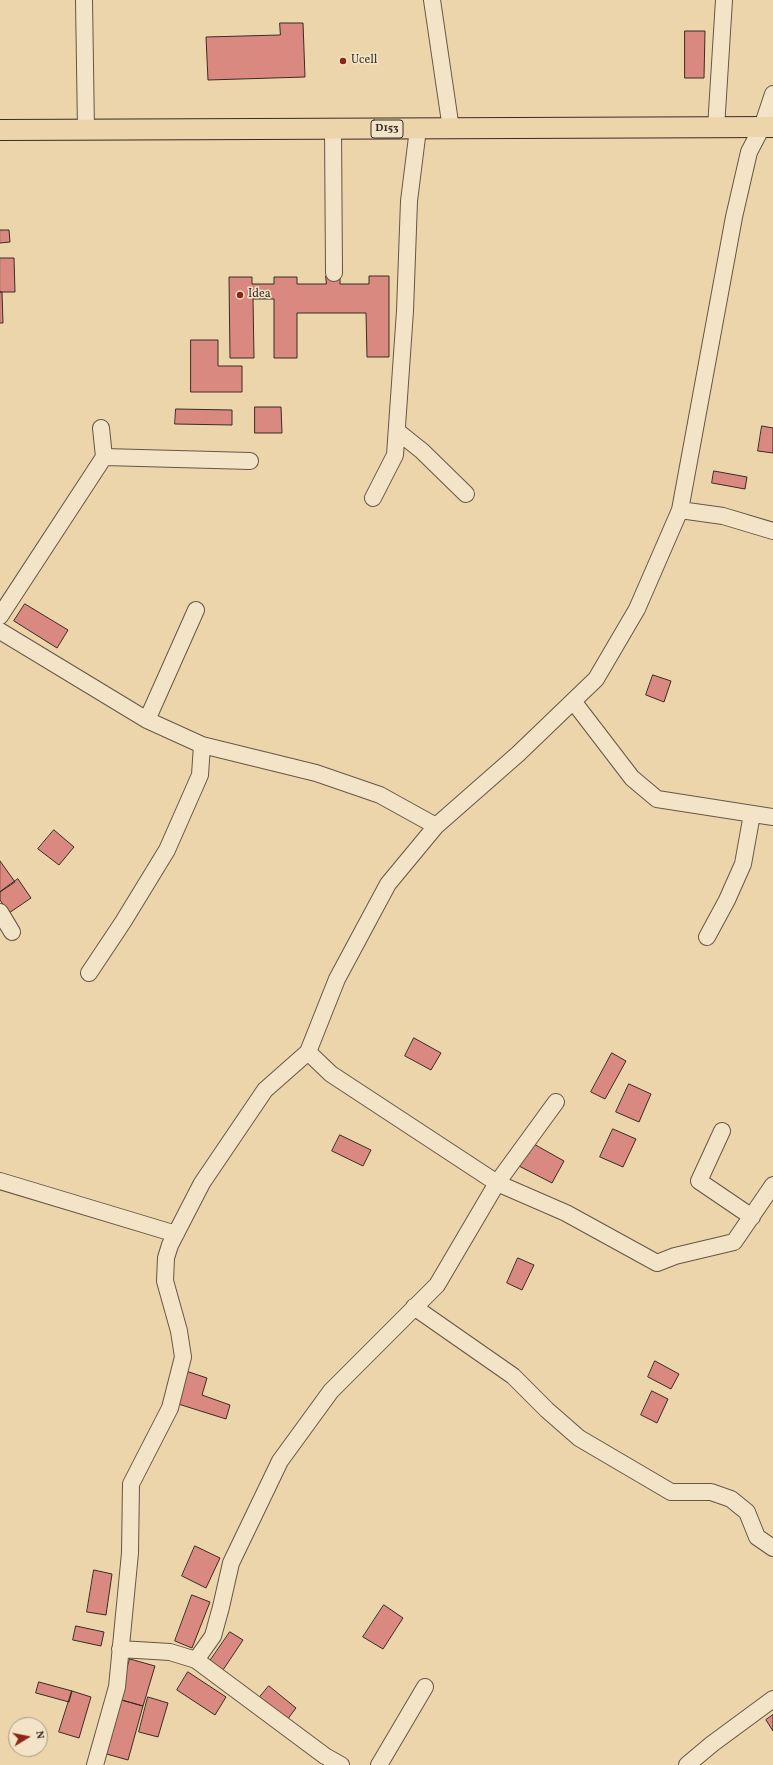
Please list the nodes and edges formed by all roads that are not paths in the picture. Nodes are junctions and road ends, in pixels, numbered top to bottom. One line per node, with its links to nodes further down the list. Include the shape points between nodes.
1 (84, 0): 11 (street)
2 (432, 0): 9 (street)
3 (724, 0): 6 (street)
4 (773, 94): 5 (street)
5 (768, 127): 6 (main road, D153); 19 (street, via 749,152 734,217)
6 (716, 128): 9 (main road, D153)
7 (333, 129): 8 (main road, D153); 11 (main road, D153); 12 (street)
8 (418, 129): 9 (main road, D153); 14 (street, via 409,201)
9 (451, 129)
10 (0, 130): 11 (main road, D153)
11 (86, 130)
12 (334, 274)
13 (101, 428): 15 (street)
14 (397, 431): 17 (street, via 422,451); 18 (street, via 395,455)
15 (104, 457): 16 (street); 22 (street)
16 (250, 461)
17 (466, 494)
18 (373, 498)
19 (680, 510): 20 (street, via 723,516); 24 (street, via 637,609 596,679)
20 (773, 531)
21 (196, 610): 25 (street)
22 (0, 616)
23 (0, 631): 25 (street)
24 (573, 701): 27 (street, via 632,778 657,799); 29 (street, via 518,754)
25 (147, 720): 26 (street)
26 (202, 745): 29 (street, via 316,773 380,795); 33 (street, via 200,775 167,850)
27 (752, 814): 28 (street); 32 (street, via 743,864)
28 (773, 817)
29 (436, 826): 34 (street, via 388,884 337,979)
30 (0, 912): 31 (street)
31 (12, 932)
32 (707, 937)
33 (89, 973)
34 (308, 1052): 38 (street, via 331,1074); 41 (street, via 265,1090 202,1183)
35 (556, 1102): 38 (street)
36 (722, 1131): 40 (street, via 698,1182)
37 (0, 1181): 41 (street)
38 (497, 1183): 40 (street, via 566,1213 657,1263 675,1256 734,1242); 42 (street, via 437,1284)
39 (773, 1185): 40 (street)
40 (752, 1217)
41 (176, 1234): 44 (street, via 166,1258 165,1281 179,1331 183,1357 170,1408 131,1484 130,1553)
42 (414, 1307): 43 (street, via 513,1376 579,1438 671,1492 711,1492 731,1499 747,1512 757,1537); 45 (street, via 331,1391 280,1462 231,1563 213,1636)
43 (773, 1548)
44 (120, 1649): 45 (street, via 170,1652); 48 (street, via 117,1687)
45 (196, 1660): 49 (street, via 325,1756)
46 (425, 1687): 50 (street)
47 (773, 1699): 51 (street)
48 (95, 1765)
49 (342, 1765)
50 (379, 1765)
51 (687, 1765)

